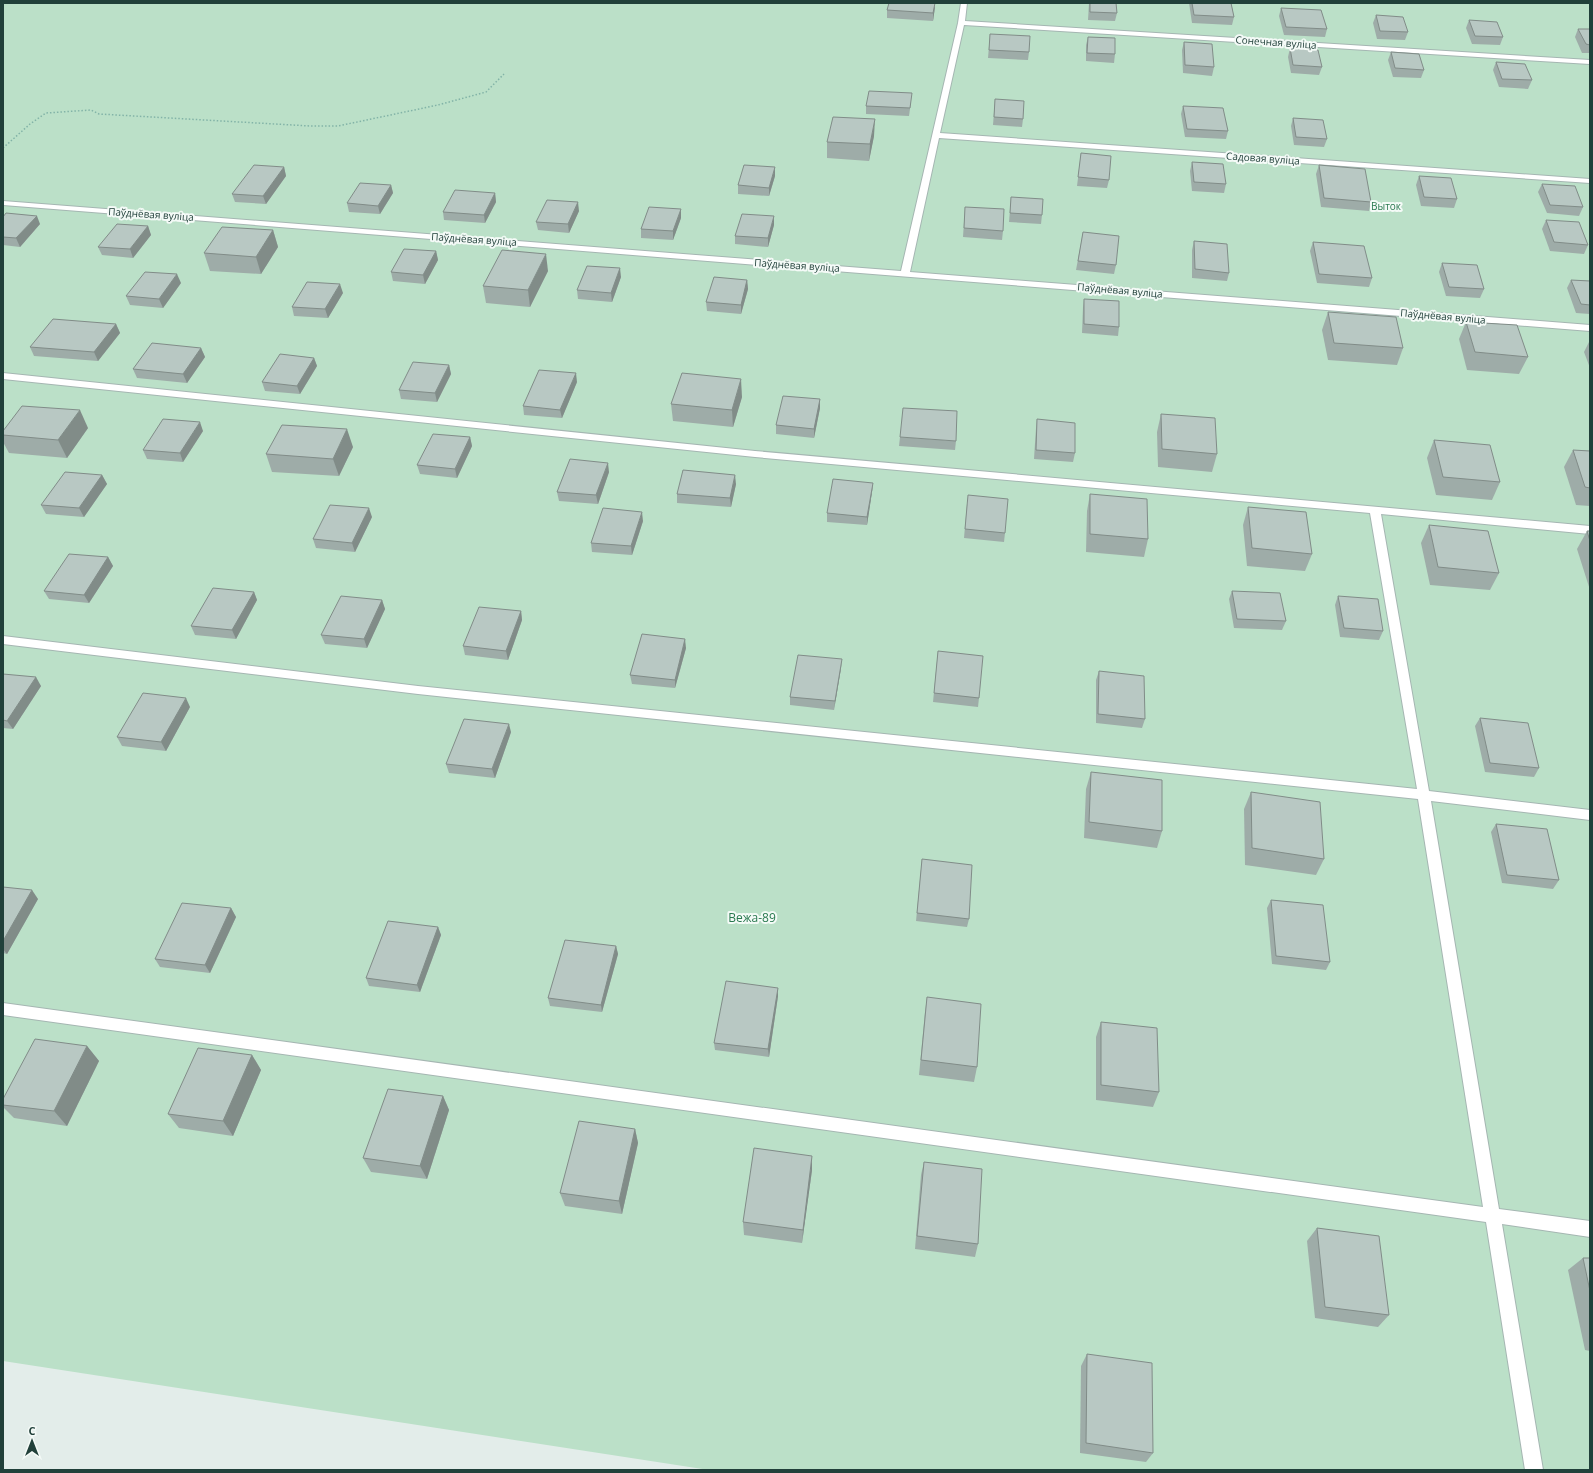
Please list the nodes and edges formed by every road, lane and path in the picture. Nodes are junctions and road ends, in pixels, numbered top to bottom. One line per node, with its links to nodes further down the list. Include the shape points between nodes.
1 (964, 3): 2 (street)
2 (961, 23): 3 (street, Сонечная вуліца); 5 (street)
3 (1590, 62)
4 (504, 74): 6 (path, via 486,92 338,126 118,116 99,114 91,110 52,112 30,124)
5 (936, 135): 7 (street, Садовая вуліца); 9 (street)
6 (3, 148)
7 (1590, 181)
8 (3, 203): 9 (street, Паўднёвая вуліца)
9 (905, 273): 10 (street, Паўднёвая вуліца)
10 (1590, 328)
11 (3, 376): 12 (street, via 755,454)
12 (1375, 510): 13 (street); 15 (street)
13 (1590, 530)
14 (3, 640): 15 (street, via 426,690)
15 (1424, 795): 16 (street); 18 (street)
16 (1590, 815)
17 (3, 1009): 18 (street)
18 (1492, 1216): 19 (street); 20 (street)
19 (1590, 1229)
20 (1534, 1470)

